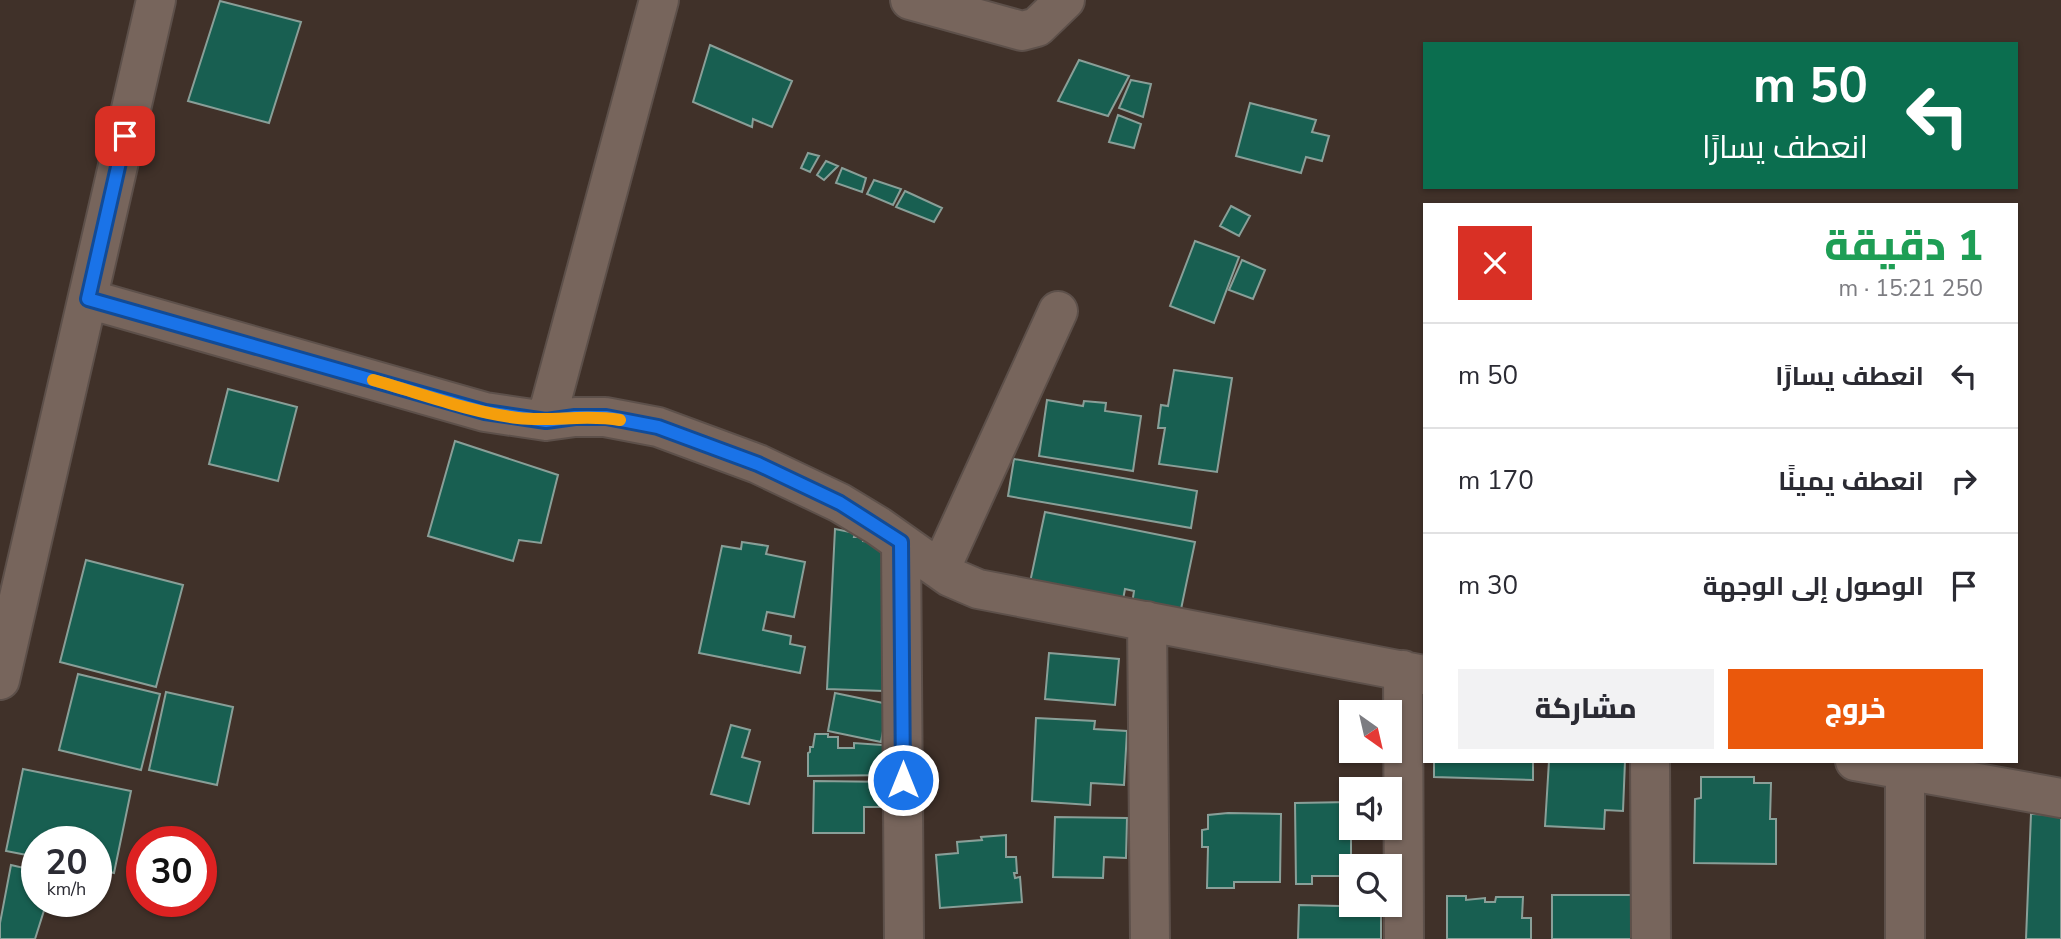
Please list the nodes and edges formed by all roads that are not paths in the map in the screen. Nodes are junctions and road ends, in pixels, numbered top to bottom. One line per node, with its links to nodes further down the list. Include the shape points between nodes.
1 (156, 0): 5 (street)
2 (659, 0): 7 (street)
3 (910, 0): 4 (street, via 1022,31 1037,27)
4 (1065, 0)
5 (88, 299): 7 (street, via 485,412); 12 (street)
6 (1058, 310): 9 (street)
7 (546, 421): 8 (street, via 606,417 658,427 758,464 840,503)
8 (901, 542): 9 (street); 17 (street)
9 (940, 570): 10 (street, via 978,589)
10 (1147, 621): 11 (street); 18 (street)
11 (1414, 672): 19 (street)
12 (0, 680)
13 (1650, 763): 20 (street)
14 (1866, 763): 15 (street)
15 (1905, 770): 16 (street); 21 (street)
16 (2061, 798)
17 (904, 939)
18 (1150, 939)
19 (1404, 939)
20 (1651, 939)
21 (1905, 939)

